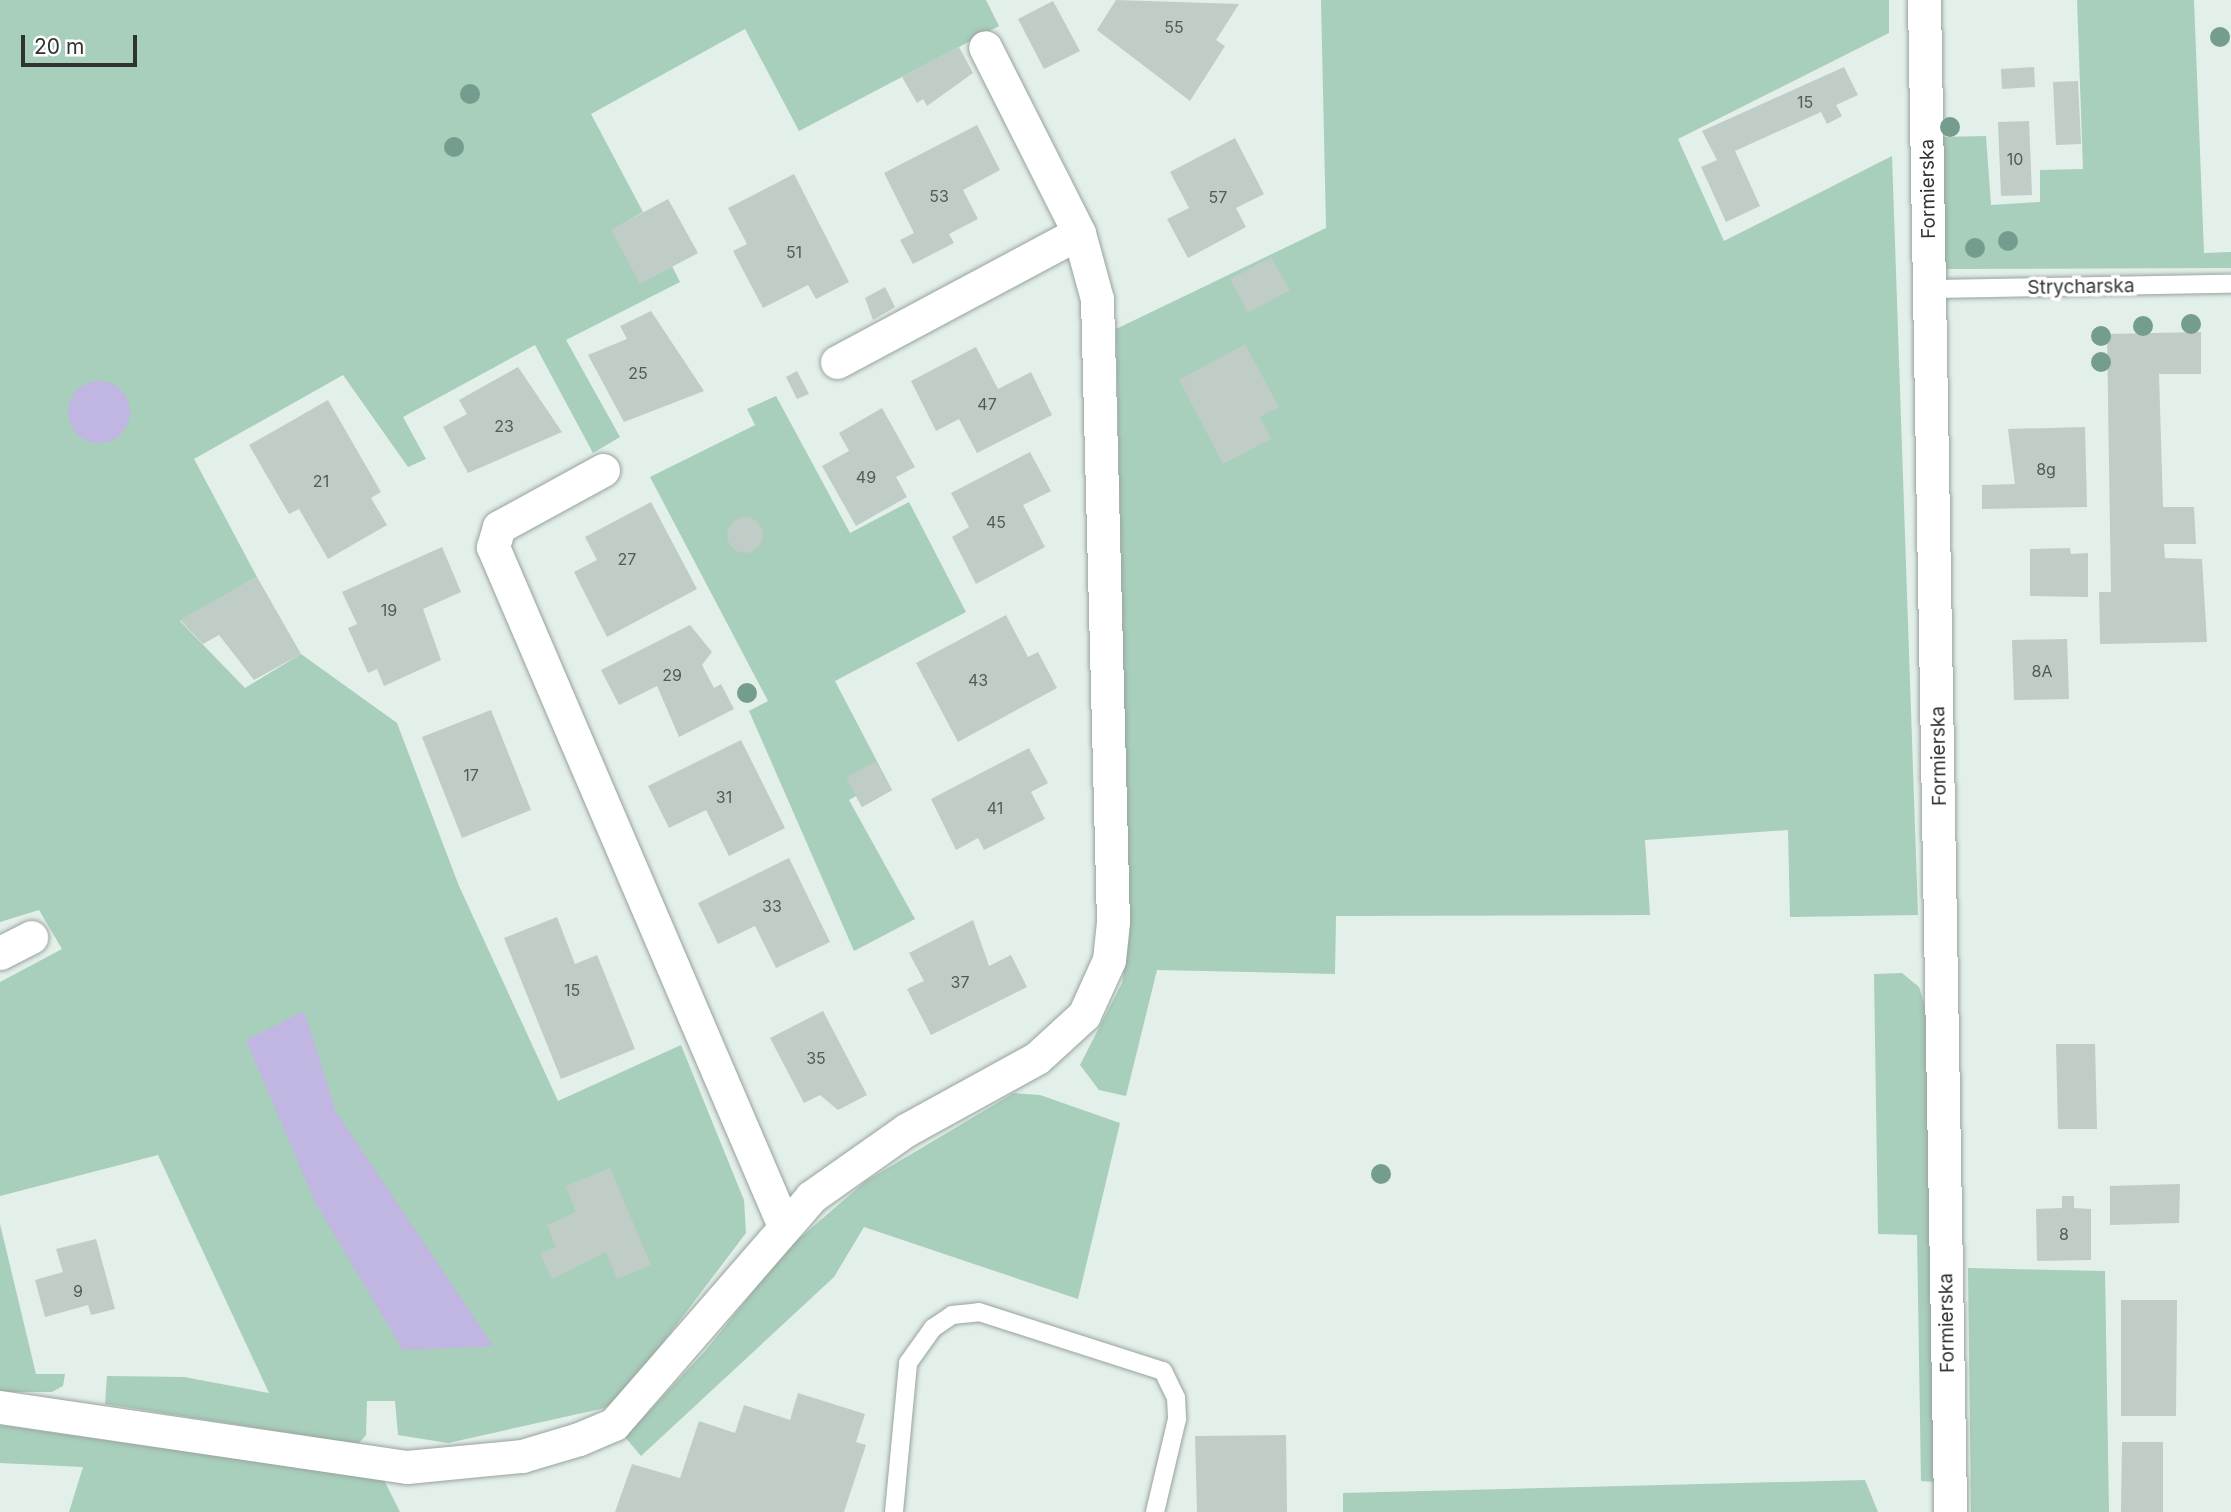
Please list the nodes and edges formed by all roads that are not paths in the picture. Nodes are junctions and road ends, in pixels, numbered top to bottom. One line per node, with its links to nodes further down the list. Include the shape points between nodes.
1 (1924, 0): 5 (street, Formierska)
2 (985, 47): 3 (street)
3 (1079, 233): 6 (street); 10 (street, via 1097,299 1109,960 1084,1015 1066,1036 867,1156)
4 (2231, 284): 5 (lane, Strycharska)
5 (1930, 289): 14 (street, Formierska)
6 (837, 362)
7 (603, 470): 10 (street, via 499,527 493,547)
8 (31, 937): 9 (street)
9 (0, 953)
10 (784, 1227): 11 (street, via 614,1424 532,1454 407,1467)
11 (0, 1407)
12 (894, 1512): 13 (lane, via 908,1363 933,1328 952,1315 979,1312 1163,1371 1176,1398 1177,1419)
13 (1155, 1512)
14 (1950, 1512)

